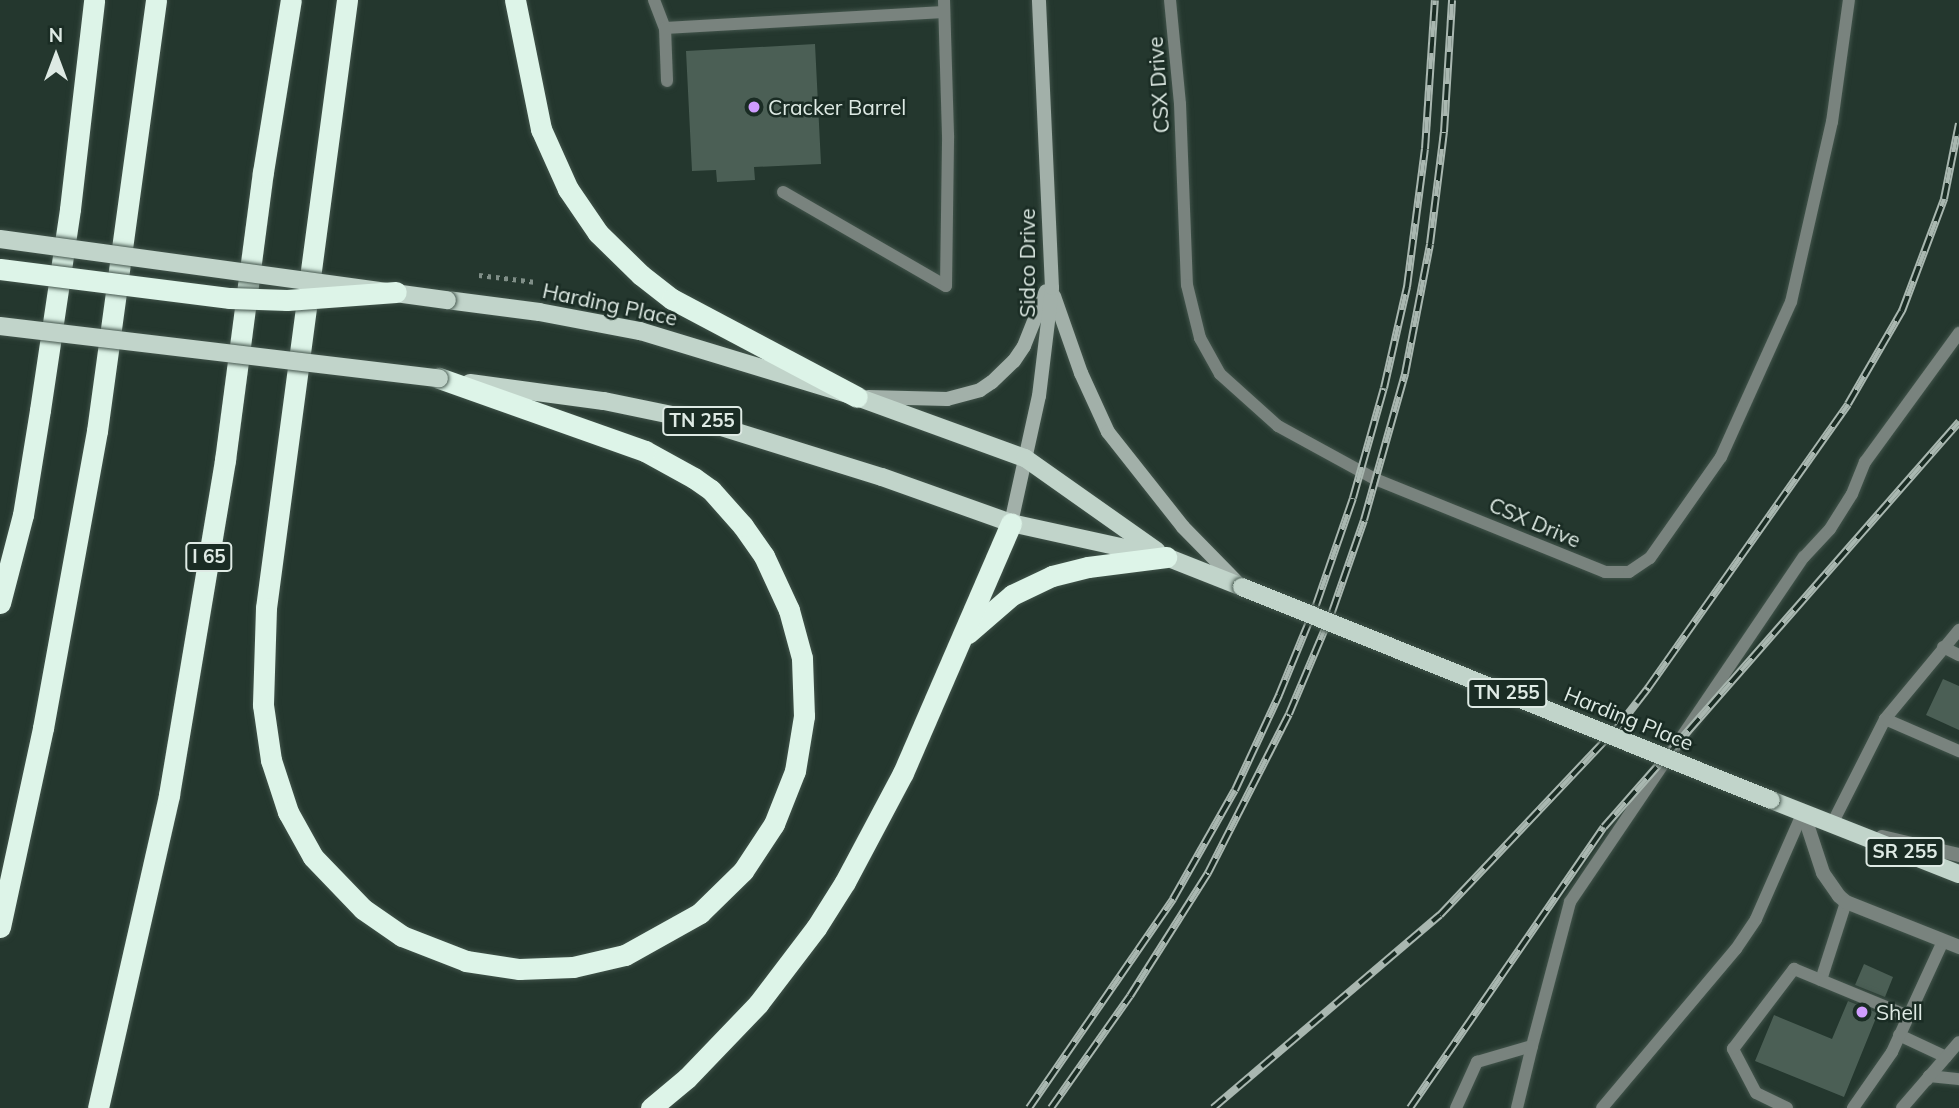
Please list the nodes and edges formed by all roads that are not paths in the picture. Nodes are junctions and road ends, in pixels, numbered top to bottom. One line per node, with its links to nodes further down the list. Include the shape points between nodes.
1 (94, 0): 27 (highway, via 40,410 23,515)
2 (156, 0): 41 (highway, via 97,431 43,728)
3 (291, 0): 52 (highway, I 65, via 225,460 169,795)
4 (347, 0): 21 (highway, via 267,608 263,705 276,779 313,857 363,909 402,936 467,961 519,970 573,967 625,955 700,913 743,871 774,824 795,771 804,716 802,658 789,610 764,556 743,526 694,478 645,451)
5 (515, 0): 22 (highway, via 541,129 568,189 598,233 672,299)
6 (654, 0): 11 (lane)
7 (1039, 0): 16 (main road, Sidco Drive)
8 (1170, 0): 9 (lane, CSX Drive, via 1180,104 1187,285 1200,338 1220,374 1278,426 1368,475 1605,572 1629,572 1650,558 1721,457 1791,302 1832,122)
9 (1849, 0)
10 (944, 6): 11 (lane); 13 (lane, via 946,286)
11 (665, 28): 12 (lane)
12 (667, 81)
13 (783, 192)
14 (0, 239): 18 (main road, Harding Place / TN 255, bridge)
15 (0, 269): 18 (highway, bridge, via 230,298 287,300)
16 (1052, 270): 17 (main road, Sidco Drive); 22 (main road, via 1024,346 1014,361 980,390 919,401)
17 (1052, 288): 23 (main road, Sidco Drive, via 1042,376); 26 (main road, TN 255, via 1108,432 1183,527)
18 (396, 292): 22 (main road, Harding Place / TN 255, bridge, via 640,331)
19 (0, 326): 21 (main road, Harding Place / TN 255, bridge)
20 (1959, 333): 48 (lane, via 1866,461 1830,529 1804,557 1570,902)
21 (439, 378): 24 (main road, Harding Place / TN 255, via 604,401 705,422)
22 (857, 397): 23 (main road, Harding Place / TN 255)
23 (1025, 458): 24 (main road, Sidco Drive); 25 (main road, Harding Place / TN 255)
24 (1011, 523): 25 (main road, Harding Place / TN 255); 29 (highway)
25 (1166, 556): 26 (main road, Harding Place / TN 255); 29 (highway, via 1088,566 1030,585 993,609)
26 (1242, 587): 34 (main road, Harding Place / TN 255, bridge)
27 (0, 603)
28 (1959, 629): 30 (lane)
29 (962, 639): 53 (highway, via 863,853 816,928 758,1004 687,1078)
30 (1943, 647): 31 (lane); 32 (lane)
31 (1959, 655)
32 (1885, 719): 33 (lane); 36 (lane)
33 (1959, 751)
34 (1771, 800): 35 (main road, Harding Place / SR 255)
35 (1803, 812): 36 (main road, Harding Place / SR 255); 40 (street, via 1823,873); 56 (lane, via 1756,919 1736,949)
36 (1832, 824): 37 (main road, Harding Place / SR 255)
37 (1851, 830): 38 (street); 39 (main road, Harding Place / SR 255)
38 (1959, 855)
39 (1959, 874)
40 (1846, 902): 42 (street); 44 (lane)
41 (0, 927)
42 (1943, 941): 43 (street); 45 (lane)
43 (1959, 947)
44 (1821, 980): 45 (lane); 57 (lane, via 1794,970 1733,1049 1756,1093)
45 (1908, 1016): 46 (lane)
46 (1899, 1035): 49 (lane); 58 (lane)
47 (1959, 1042): 49 (lane)
48 (1532, 1046): 54 (lane, via 1477,1062); 55 (lane)
49 (1946, 1057): 50 (lane)
50 (1929, 1076): 51 (lane); 59 (lane); 60 (lane)
51 (1959, 1079)
52 (98, 1108)
53 (651, 1108)
54 (1456, 1108)
55 (1517, 1108)
56 (1602, 1108)
57 (1787, 1108)
58 (1853, 1108)
59 (1902, 1108)
60 (1911, 1108)

